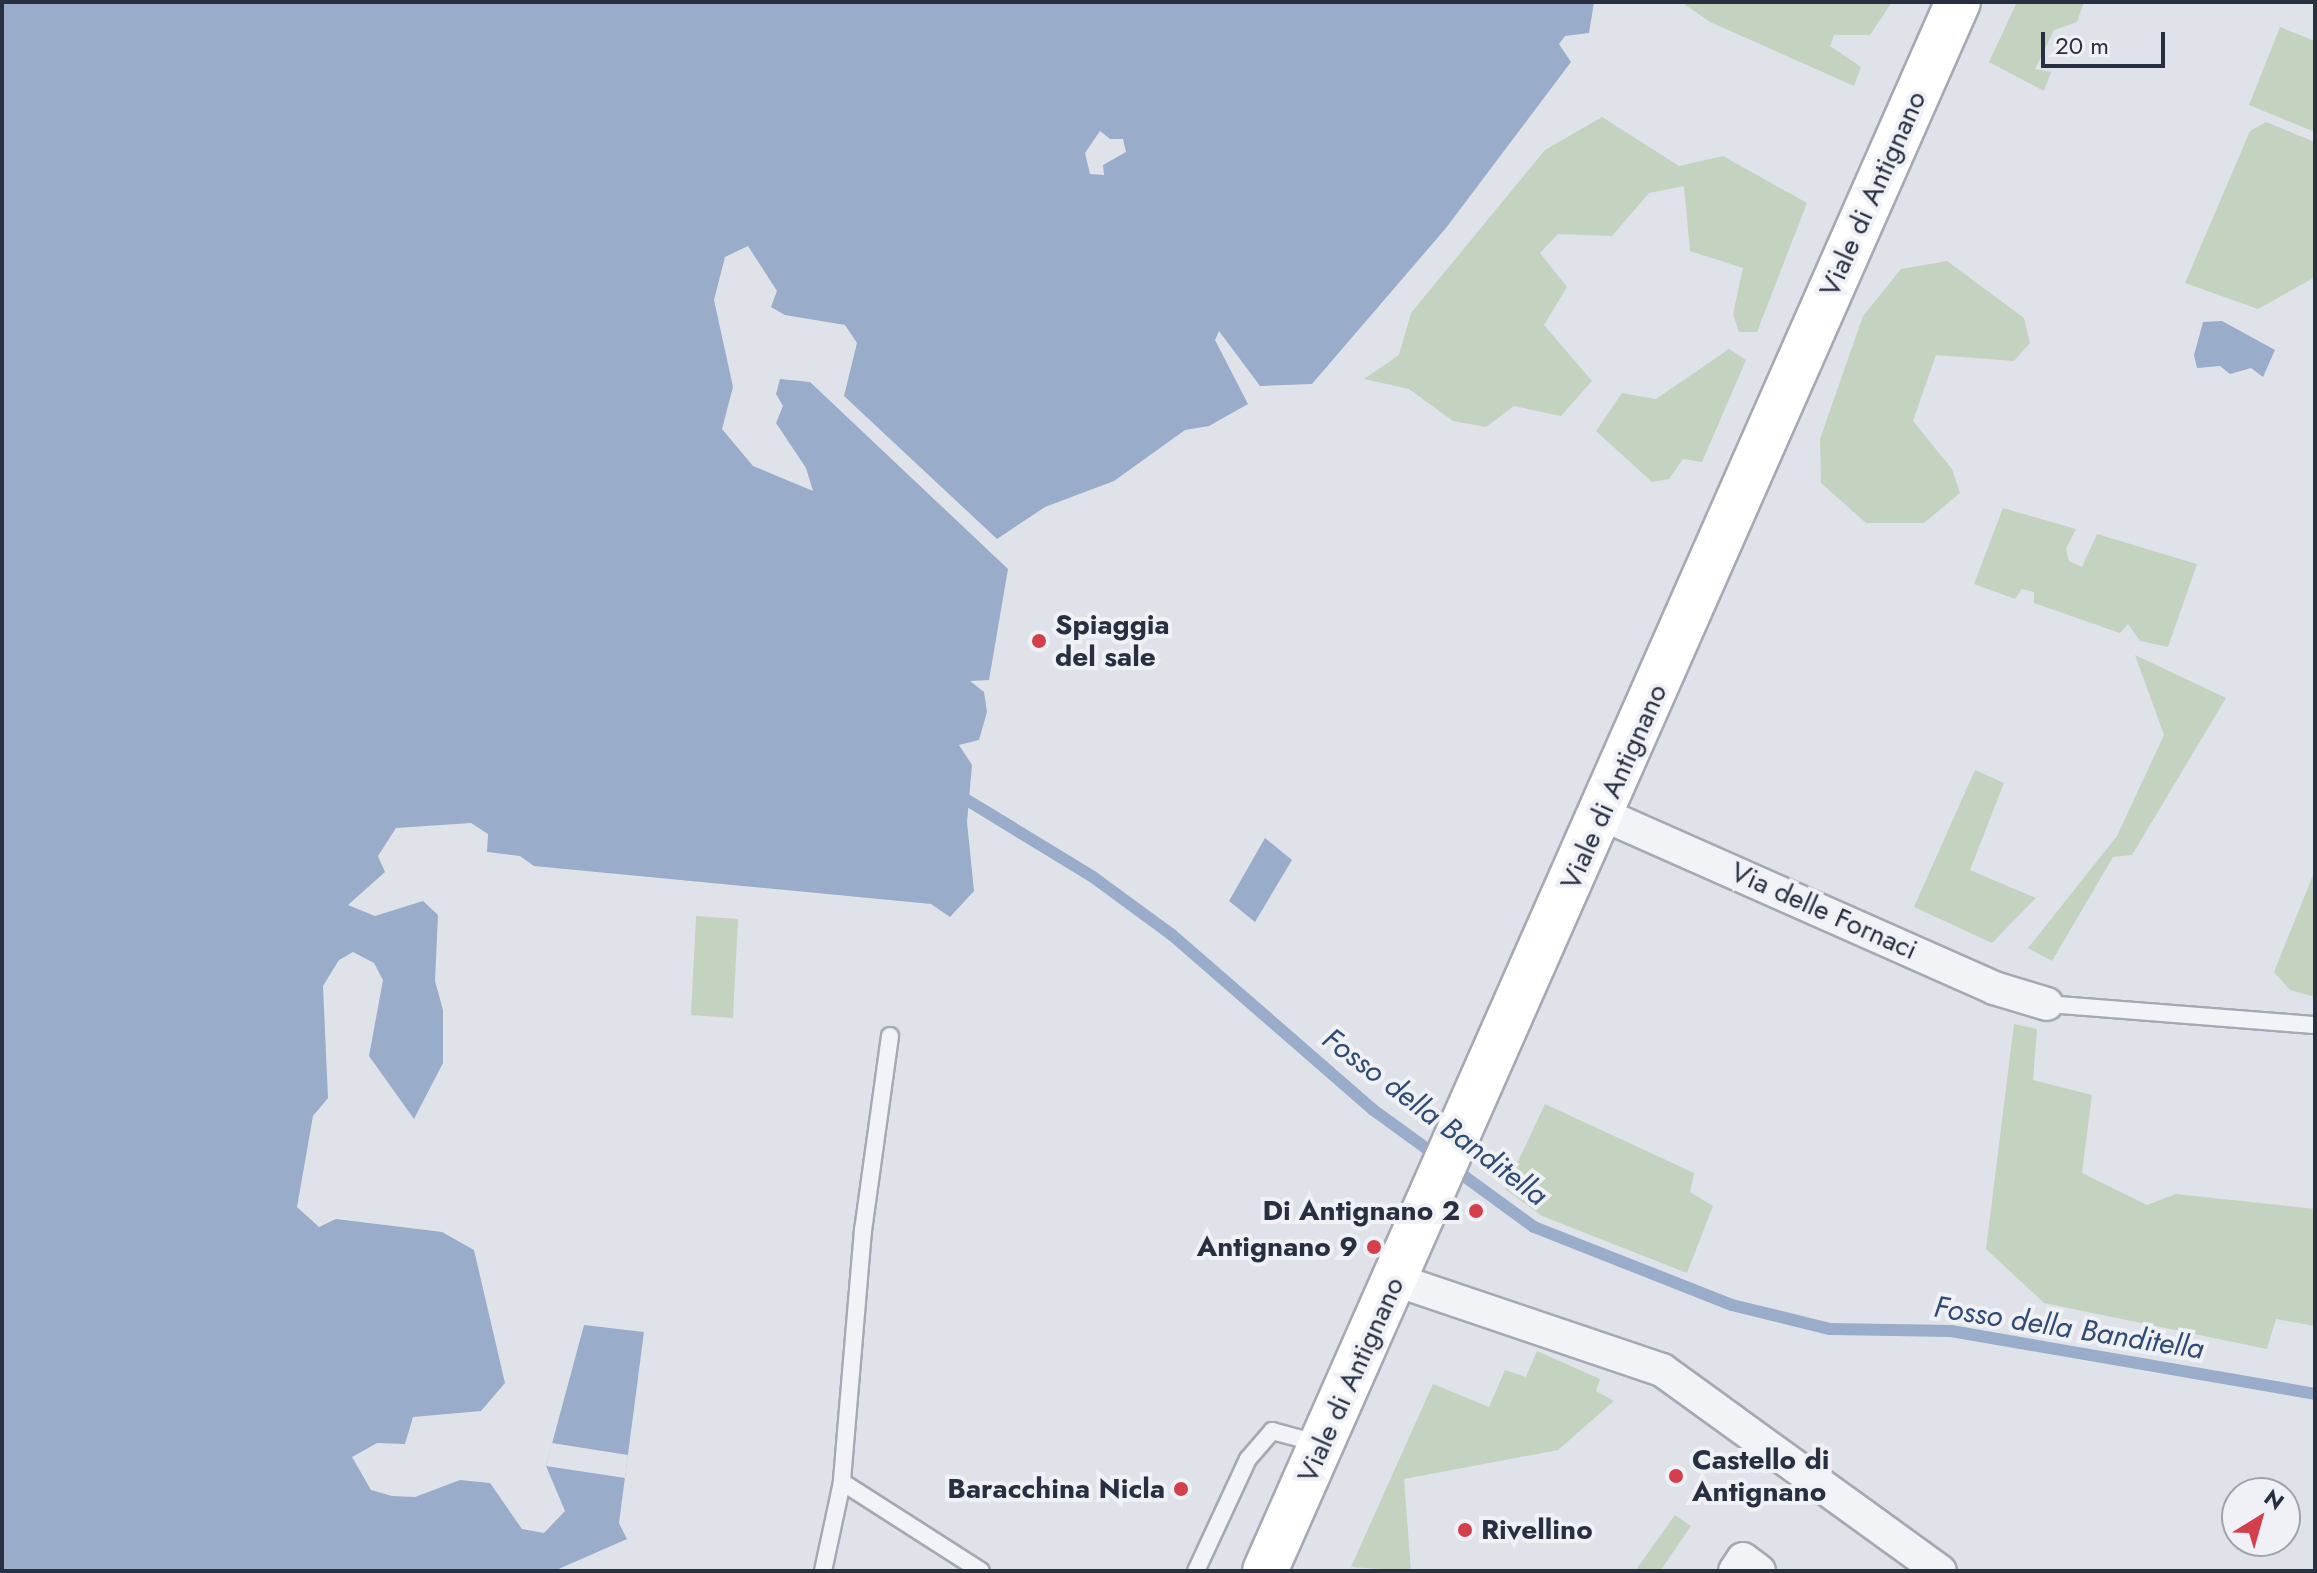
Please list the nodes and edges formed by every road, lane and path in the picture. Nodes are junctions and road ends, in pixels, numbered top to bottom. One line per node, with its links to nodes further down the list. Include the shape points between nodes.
1 (1958, 2): 2 (main road, Viale di Antignano)
2 (1602, 814): 3 (street, Via delle Fornaci, via 1994,988); 6 (main road, Viale di Antignano)
3 (2047, 1004): 4 (lane)
4 (2315, 1025)
5 (890, 1036): 8 (lane, via 863,1230)
6 (1396, 1280): 7 (main road, Viale di Antignano); 15 (street, via 1662,1370)
7 (1322, 1444): 11 (lane, via 1272,1431 1248,1459); 12 (main road, Viale di Antignano)
8 (842, 1482): 9 (lane); 10 (lane)
9 (823, 1571)
10 (981, 1571)
11 (1196, 1571)
12 (1265, 1571)
13 (1735, 1571): 14 (street, via 1743,1559)
14 (1759, 1571)
15 (1940, 1571)

